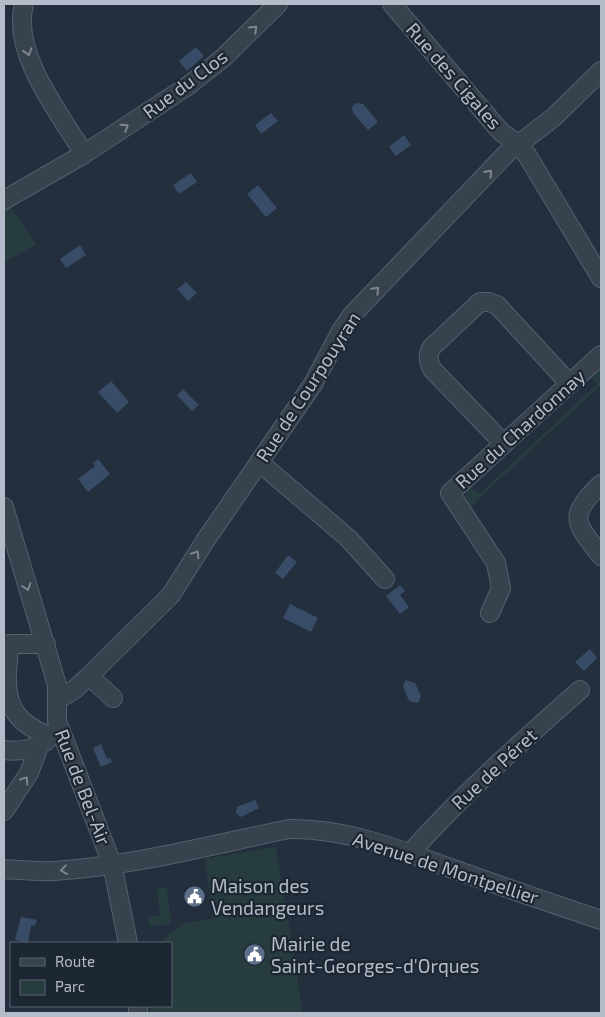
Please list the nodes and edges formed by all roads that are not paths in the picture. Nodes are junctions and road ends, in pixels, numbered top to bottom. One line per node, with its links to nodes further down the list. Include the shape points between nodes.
1 (24, 4): 6 (street, one-way to 6, via 22,26 31,62)
2 (278, 4): 6 (street, Rue du Clos, one-way to 2, via 189,86)
3 (392, 4): 5 (street, Rue des Cigales, via 501,132)
4 (601, 71): 5 (street, Rue de Courpouyran, via 554,117)
5 (519, 145): 8 (street, Rue des Cigales); 12 (street, Rue de Courpouyran, one-way to 5, via 313,384 340,330 506,153)
6 (84, 154): 7 (street, Rue du Clos)
7 (4, 200)
8 (601, 278)
9 (601, 355): 10 (street, Rue du Chardonnay)
10 (570, 383): 11 (street, Rue du Chardonnay); 11 (street, via 497,305 488,302 480,302 432,346 429,363 432,369)
11 (504, 444): 18 (street, Rue du Chardonnay, via 450,493 496,563 501,588)
12 (259, 462): 17 (street, via 348,538); 20 (street, Rue de Courpouyran, one-way to 12, via 170,595)
13 (601, 484): 15 (street, via 583,502 578,518 583,532)
14 (4, 507): 16 (street, Rue de Bel-Air)
15 (601, 556)
16 (11, 559): 19 (street, Rue de Bel-Air, one-way to 19)
17 (385, 579)
18 (490, 613)
19 (46, 644): 23 (street, Rue de Bel-Air); 24 (street, via 10,644 6,689 10,705 31,729)
20 (89, 676): 22 (street); 23 (street, Rue de Courpouyran)
21 (580, 690): 27 (street, Rue de Péret, via 438,822)
22 (113, 698)
23 (59, 699): 24 (street, Rue de Bel-Air)
24 (49, 735): 25 (street, via 23,751); 26 (street, one-way to 24); 28 (street, Rue de Bel-Air)
25 (4, 750)
26 (4, 811)
27 (411, 852): 28 (street, Avenue de Montpellier, via 360,837 321,830 288,829); 30 (street, Avenue de Montpellier)
28 (112, 864): 29 (street, Avenue de Montpellier, one-way to 29, via 53,871); 31 (street, Rue de Bel-Air)
29 (4, 869)
30 (601, 920)
31 (128, 942)

